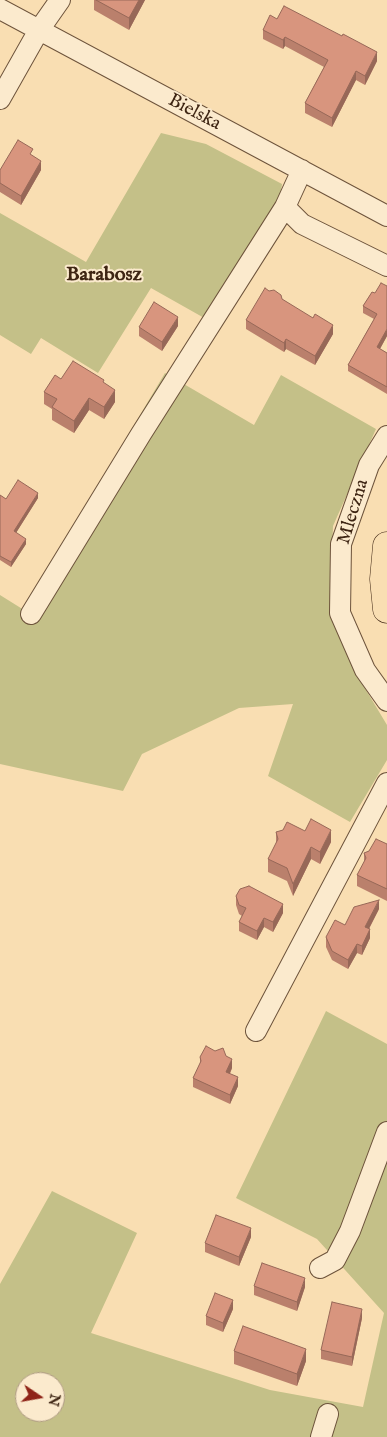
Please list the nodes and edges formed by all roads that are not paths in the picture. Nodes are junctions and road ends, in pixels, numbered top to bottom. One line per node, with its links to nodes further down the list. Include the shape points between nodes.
1 (60, 0): 3 (street)
2 (0, 9): 3 (street, Bielska)
3 (39, 30): 4 (street); 5 (street, Bielska)
4 (0, 99)
5 (302, 170): 6 (street); 7 (street, Bielska)
6 (285, 207): 8 (street, via 302,224); 12 (street)
7 (387, 216)
8 (387, 266)
9 (387, 436): 13 (street, Mleczna, via 369,464 341,544 340,614 365,670)
10 (387, 546): 11 (highway, via 384,579)
11 (387, 609)
12 (31, 614)
13 (387, 701)
14 (387, 783): 15 (street)
15 (256, 1031)
16 (387, 1132): 17 (street, via 350,1231 335,1260)
17 (320, 1268)
18 (328, 1414): 19 (street)
19 (321, 1437)

